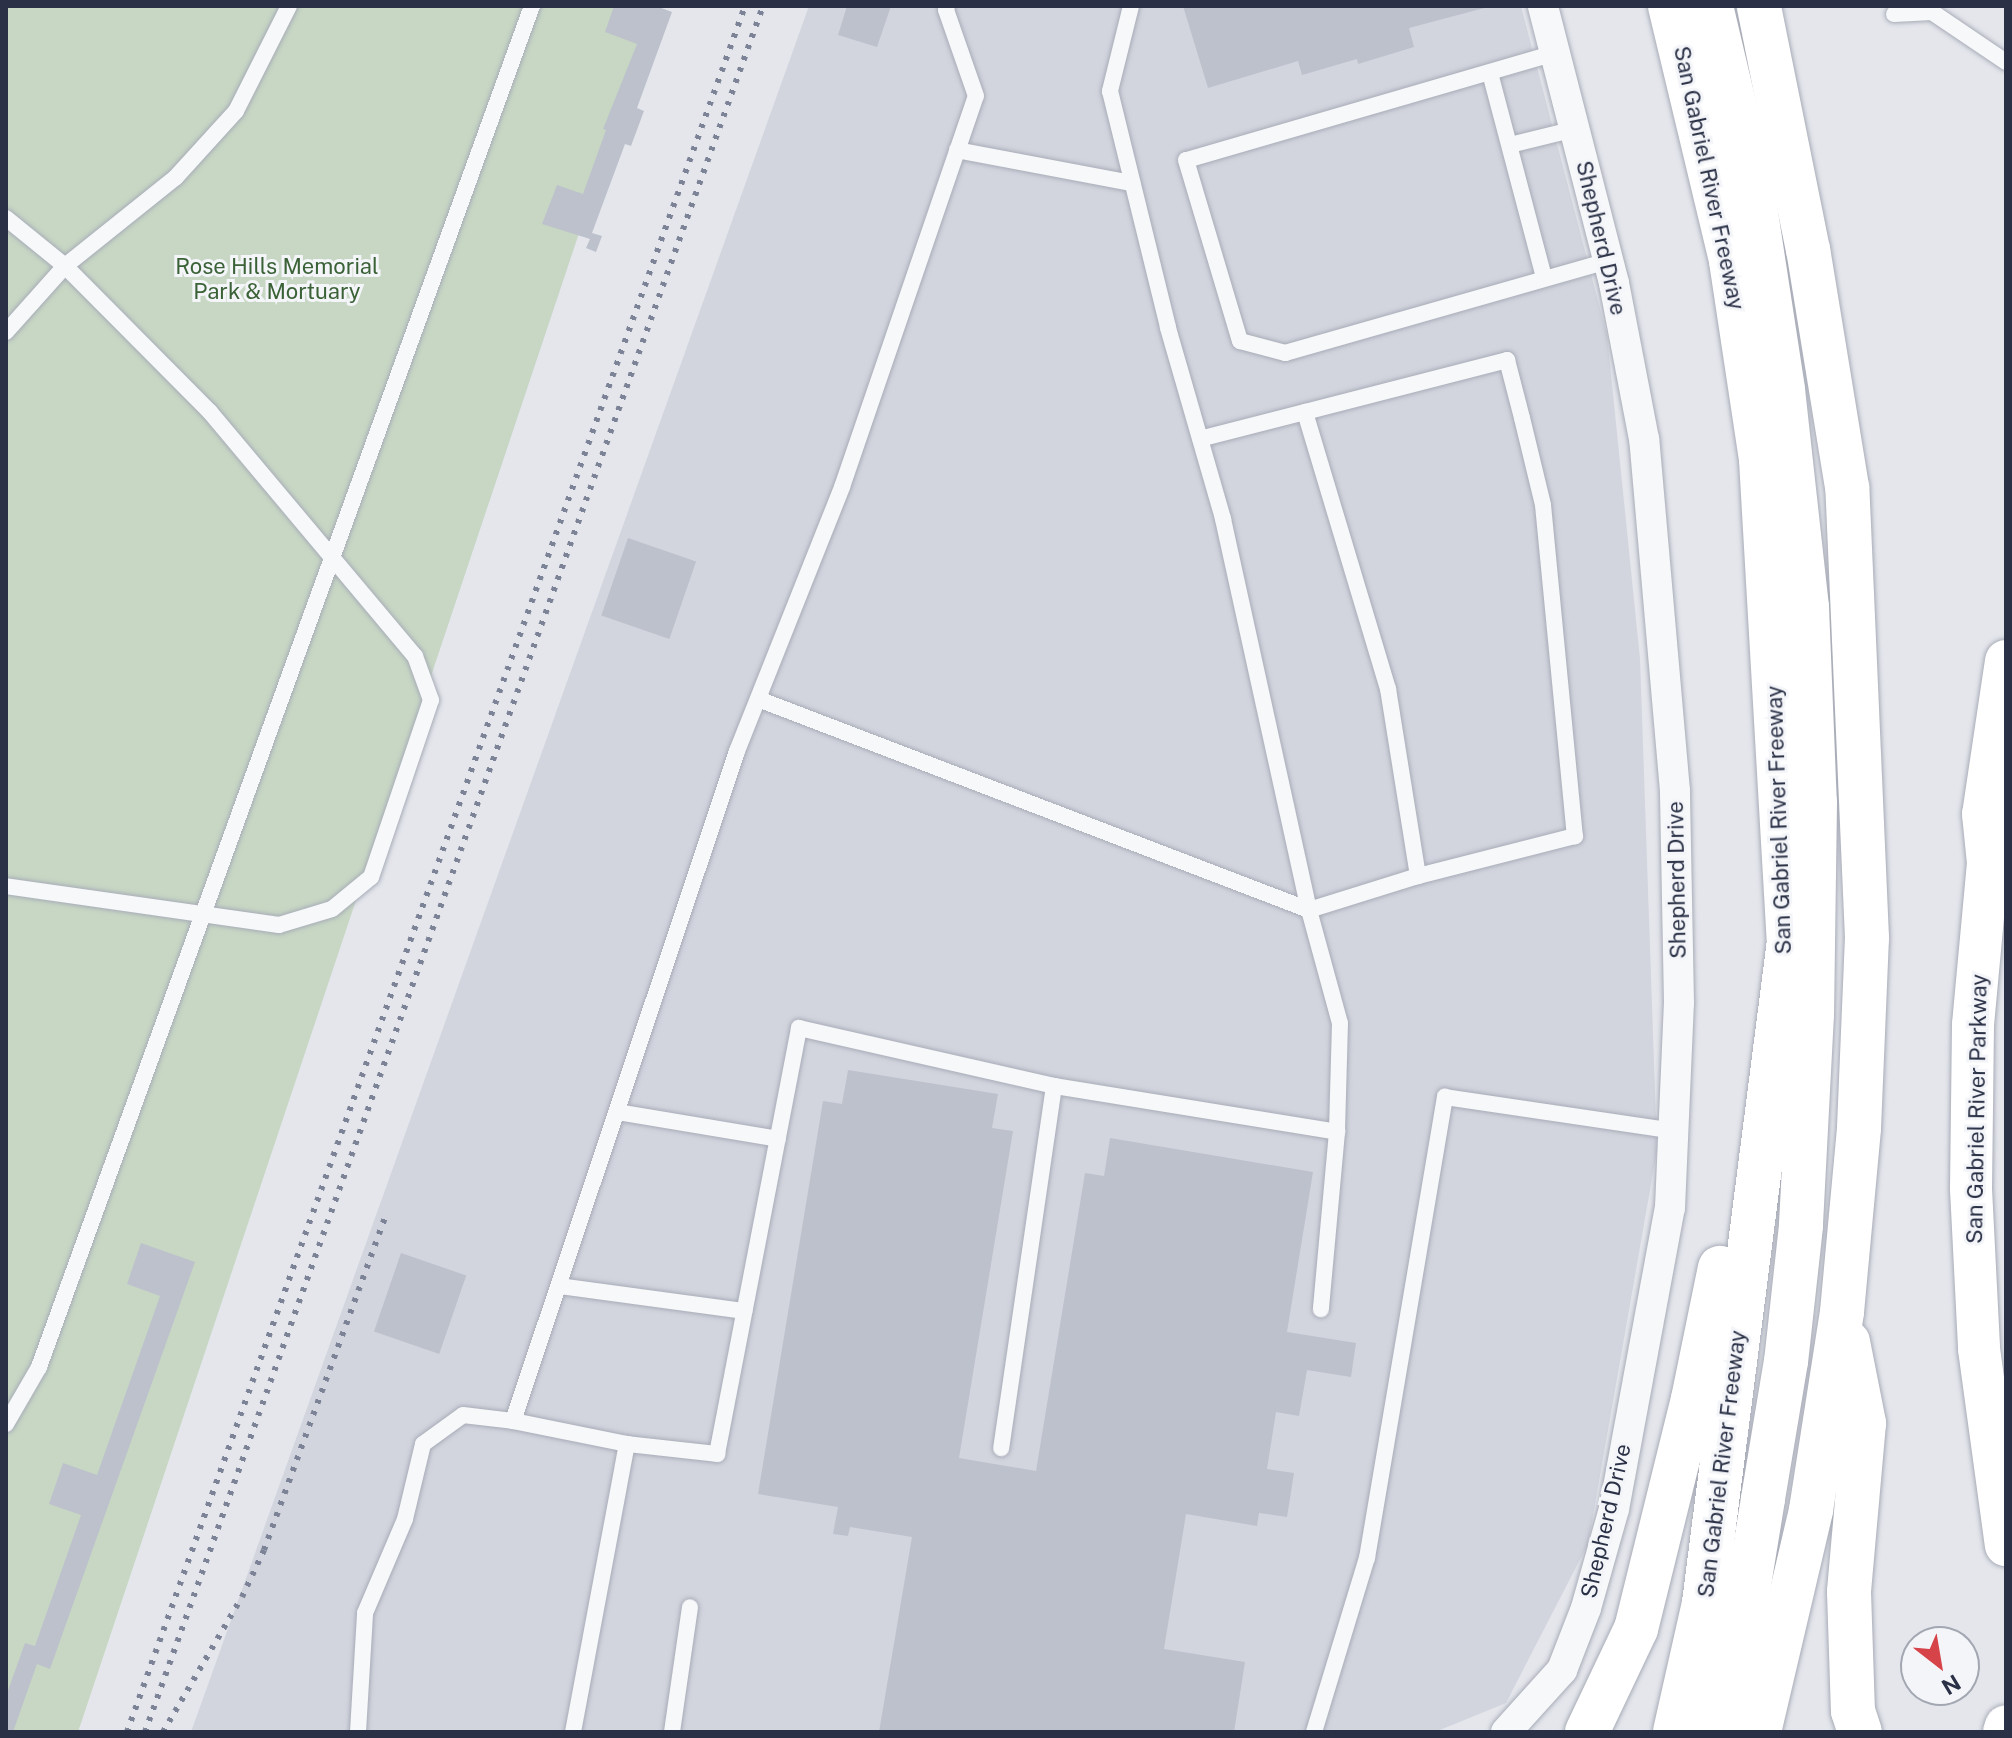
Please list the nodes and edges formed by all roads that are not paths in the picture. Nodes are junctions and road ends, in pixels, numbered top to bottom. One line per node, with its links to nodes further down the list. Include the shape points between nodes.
1 (289, 6): 20 (lane, via 236,111 176,177)
2 (532, 6): 25 (lane)
3 (947, 6): 16 (lane, via 976,96)
4 (1131, 6): 17 (lane, via 1110,91)
5 (1543, 6): 11 (street, Shepherd Drive)
6 (1670, 6): 33 (highway, San Gabriel River Freeway, via 1731,261 1761,460)
7 (1711, 6): 59 (highway, via 1749,167 1783,390 1807,607 1815,802 1812,1028 1801,1226 1759,1529)
8 (1728, 6): 49 (highway, via 1775,240 1806,449 1827,685 1832,895 1826,1106 1796,1415 1779,1517)
9 (1759, 6): 42 (highway, via 1806,236 1847,487 1867,938 1859,1128)
10 (1894, 14): 12 (lane, via 1932,12)
11 (1555, 53): 13 (lane); 14 (street, Shepherd Drive)
12 (2006, 62)
13 (1490, 73): 15 (lane); 21 (lane, via 1186,160 1240,341 1285,353)
14 (1575, 129): 15 (lane); 19 (street, Shepherd Drive)
15 (1510, 145): 21 (lane)
16 (957, 150): 17 (lane); 27 (lane, via 842,487)
17 (1132, 183): 24 (lane)
18 (6, 218): 20 (lane)
19 (1609, 261): 21 (lane); 36 (street, Shepherd Drive, via 1644,439 1675,791)
20 (65, 266): 22 (lane); 25 (lane, via 210,412)
21 (1544, 277)
22 (6, 332)
23 (1305, 412): 24 (lane); 29 (lane, via 1388,689); 29 (lane, via 1507,360 1522,418 1543,505 1575,836)
24 (1200, 439): 31 (lane, via 1223,519)
25 (333, 559): 32 (lane); 32 (lane, via 415,656 431,700 371,877 332,909 279,925)
26 (2006, 661): 28 (main road, San Gabriel River Parkway, via 1983,814)
27 (758, 699): 31 (lane); 35 (lane)
28 (1997, 850): 47 (main road, San Gabriel River Parkway, via 1973,1025 1971,1189 1979,1349)
29 (1418, 876): 31 (lane)
30 (6, 886): 32 (lane)
31 (1309, 910): 37 (lane, via 1340,1023)
32 (206, 913): 44 (lane, via 39,1367)
33 (1789, 941): 57 (highway, via 1693,1399 1636,1629); 58 (highway, San Gabriel River Freeway, via 1704,1603)
34 (1054, 1086): 37 (lane); 38 (lane, via 799,1028); 46 (lane)
35 (617, 1112): 38 (lane); 39 (lane)
36 (1675, 1131): 55 (lane, via 1445,1097 1367,1558); 56 (street, Shepherd Drive, via 1670,1208 1614,1509 1562,1670)
37 (1337, 1132): 40 (lane)
38 (778, 1139): 41 (lane)
39 (559, 1286): 41 (lane); 43 (lane)
40 (1321, 1309)
41 (744, 1311): 45 (lane, via 717,1454)
42 (1842, 1312): 49 (highway); 61 (highway, via 1864,1423 1849,1592 1853,1711)
43 (513, 1421): 45 (lane); 52 (lane, via 463,1415 423,1444 405,1519 365,1613)
44 (6, 1424)
45 (627, 1444): 53 (lane)
46 (1001, 1448)
47 (2002, 1490): 48 (main road, San Gabriel River Parkway)
48 (2006, 1545)
49 (1798, 1572): 60 (highway)
50 (690, 1607): 54 (lane)
51 (2006, 1726): 62 (main road)
52 (358, 1732)
53 (573, 1732)
54 (672, 1732)
55 (1314, 1732)
56 (1506, 1732)
57 (1587, 1732)
58 (1675, 1732)
59 (1717, 1732)
60 (1759, 1732)
61 (1860, 1732)
62 (2004, 1732)

